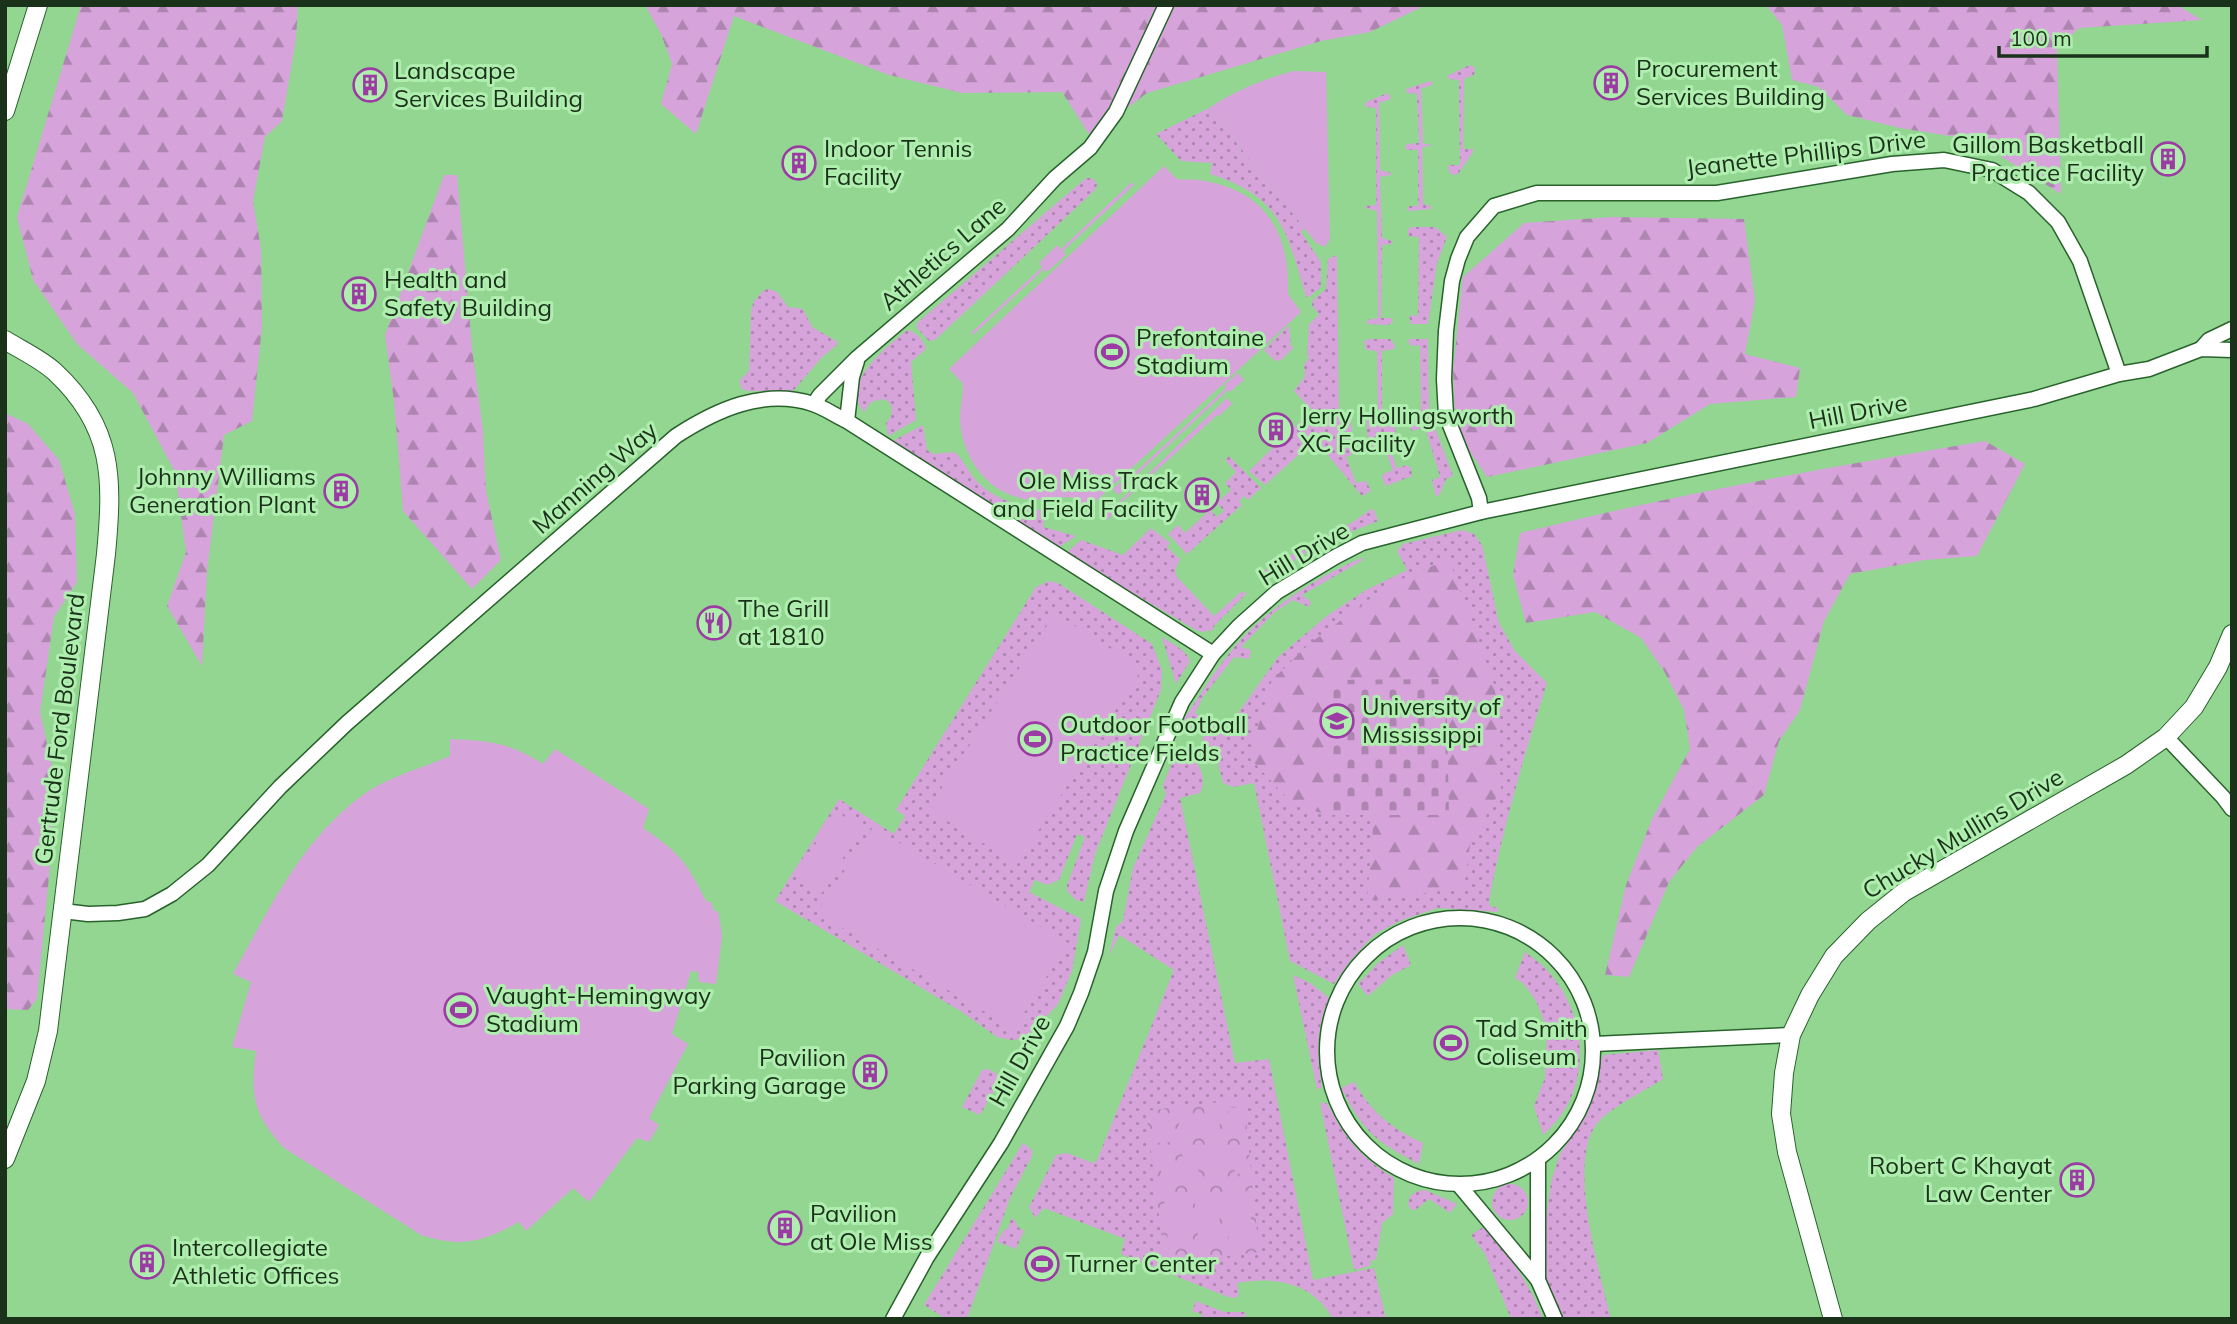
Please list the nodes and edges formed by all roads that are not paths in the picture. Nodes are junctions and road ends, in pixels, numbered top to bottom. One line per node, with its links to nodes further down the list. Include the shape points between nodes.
1 (38, 5): 3 (street)
2 (1166, 5): 8 (street, Athletics Lane, via 1116,112 1090,148 1008,229)
3 (5, 111)
4 (2232, 329): 6 (street, Hill Drive)
5 (5, 340): 17 (street, Gertrude Ford Boulevard, via 53,370 78,397 107,458 111,499)
6 (2201, 349): 7 (street, Hill Drive); 9 (street, Hill Drive, via 2149,369)
7 (2232, 350)
8 (857, 358): 10 (street, Athletics Lane); 11 (street)
9 (2119, 374): 12 (street, Hill Drive, via 2034,399); 12 (street, Jeanette Phillips Drive, via 2080,261 2058,222 2029,193 1992,170 1944,160 1892,164 1717,193 1537,192 1494,206 1467,237 1452,281 1444,379 1447,415)
10 (814, 404): 11 (street, Manning Way); 17 (street, Manning Way, via 763,400 733,406 676,436 342,728 208,865 172,894 145,909 88,914)
11 (847, 421): 14 (street, Manning Way)
12 (1482, 512): 14 (street, Hill Drive, via 1362,543 1335,556 1277,592)
13 (2232, 634): 15 (street, Chucky Mullins Drive, via 2194,707)
14 (1213, 654): 24 (street, Hill Drive, via 1182,702 1126,831 1106,891 1096,952 1067,1026)
15 (2166, 737): 16 (street); 18 (street, Chucky Mullins Drive, via 2126,765 1904,892 1868,920 1834,956)
16 (2232, 809)
17 (63, 911): 20 (street, Gertrude Ford Boulevard, via 48,1031 36,1081)
18 (1791, 1035): 19 (street); 26 (street, Chucky Mullins Drive, via 1782,1114 1787,1152)
19 (1594, 1044): 21 (street, via 1589,1089 1577,1116); 22 (street, via 1583,998 1569,973 1527,935 1504,925 1466,918 1428,922 1392,936 1370,952 1338,996 1328,1027 1326,1059 1332,1092 1347,1124 1371,1151 1400,1171)
20 (5, 1159)
21 (1538, 1160): 22 (street, via 1505,1177); 23 (street)
22 (1459, 1185): 23 (street)
23 (1538, 1280): 25 (street)
24 (893, 1319)
25 (1555, 1319)
26 (1833, 1319)

